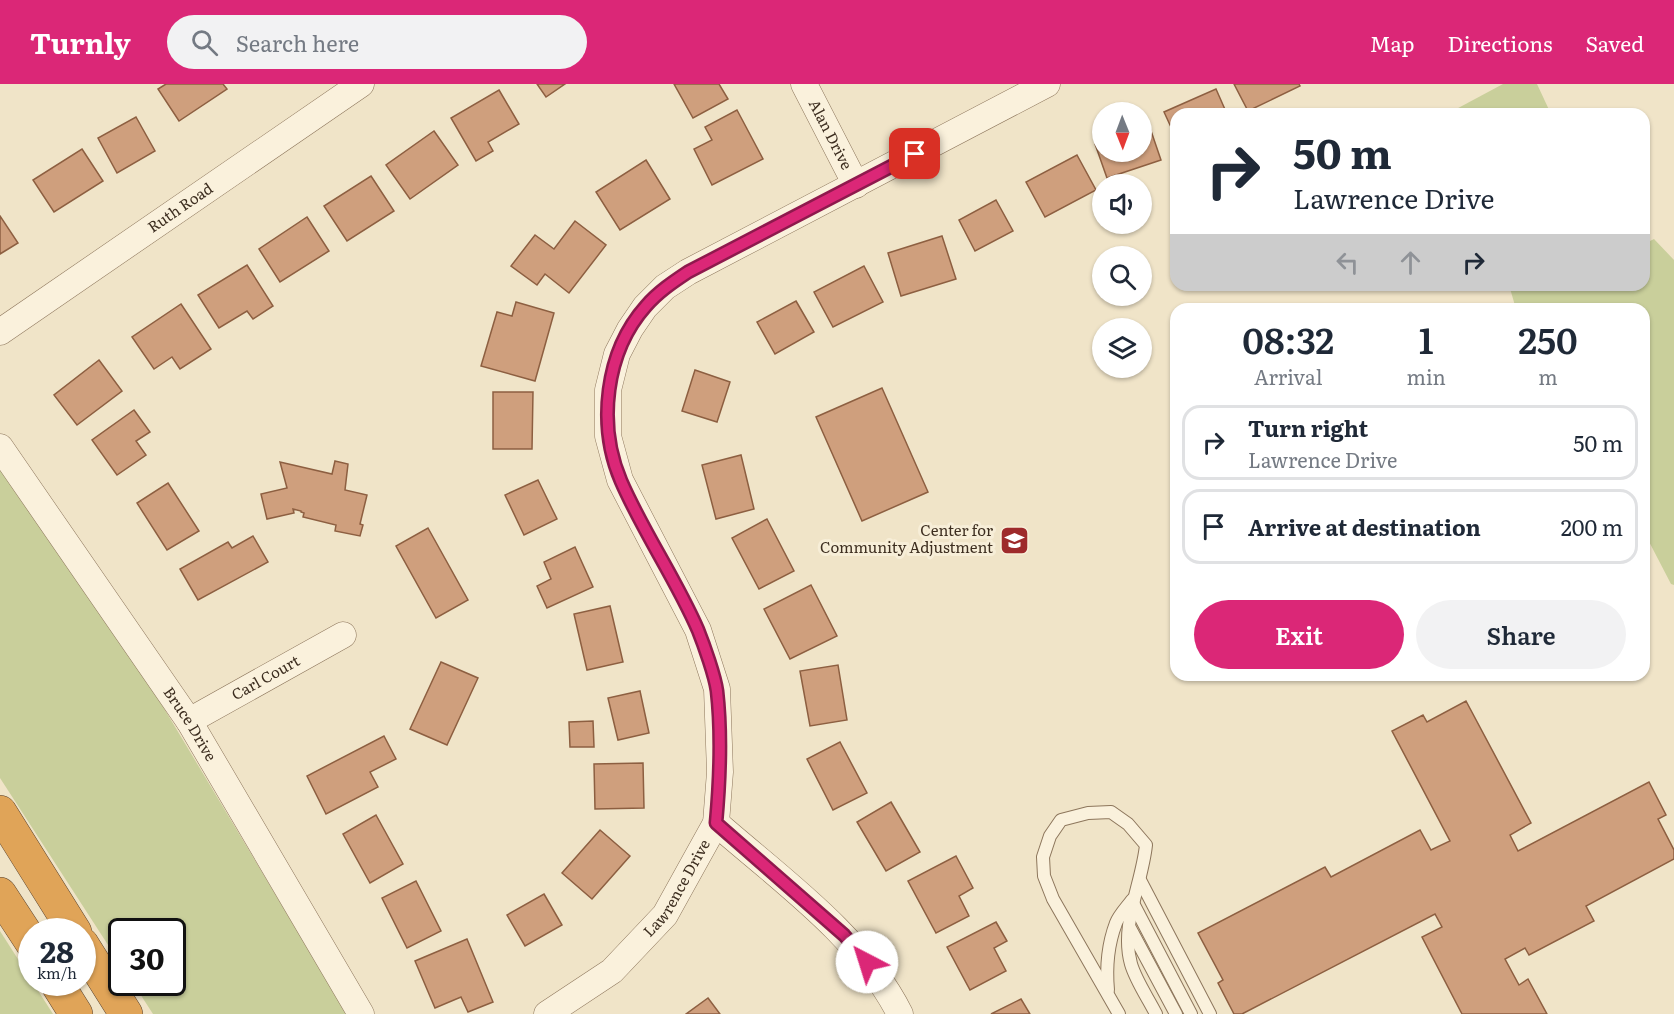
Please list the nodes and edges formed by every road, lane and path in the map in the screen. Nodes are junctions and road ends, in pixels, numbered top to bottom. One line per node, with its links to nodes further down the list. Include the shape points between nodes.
1 (361, 84): 5 (street, Ruth Road)
2 (804, 84): 4 (street, Alan Drive)
3 (1047, 84): 4 (street, Lawrence Drive)
4 (856, 185): 10 (street, Lawrence Drive, via 665,287 630,329 617,354 608,390 608,436 620,480 698,630 717,689 720,771)
5 (0, 332)
6 (0, 447): 8 (street, Bruce Drive)
7 (343, 635): 8 (street, Carl Court)
8 (189, 721): 22 (street, Bruce Drive)
9 (0, 812): 14 (highway)
10 (716, 823): 23 (street, Lawrence Drive, via 665,915 612,970); 24 (street, via 844,935 867,962)
11 (1140, 880): 13 (lane); 18 (lane, via 1146,845 1111,812 1061,820 1050,836 1043,857 1044,876 1053,899); 29 (lane)
12 (0, 894): 15 (highway)
13 (1135, 899): 16 (lane); 18 (lane, via 1114,930 1108,958); 28 (lane)
14 (66, 918)
15 (18, 922)
16 (1130, 928): 26 (lane, via 1128,950 1132,966); 27 (lane)
17 (96, 966): 21 (highway)
18 (1108, 994): 25 (lane)
19 (65, 996): 20 (highway)
20 (76, 1014)
21 (126, 1014)
22 (361, 1014)
23 (547, 1014)
24 (900, 1014)
25 (1119, 1014)
26 (1156, 1014)
27 (1176, 1014)
28 (1191, 1014)
29 (1210, 1014)

